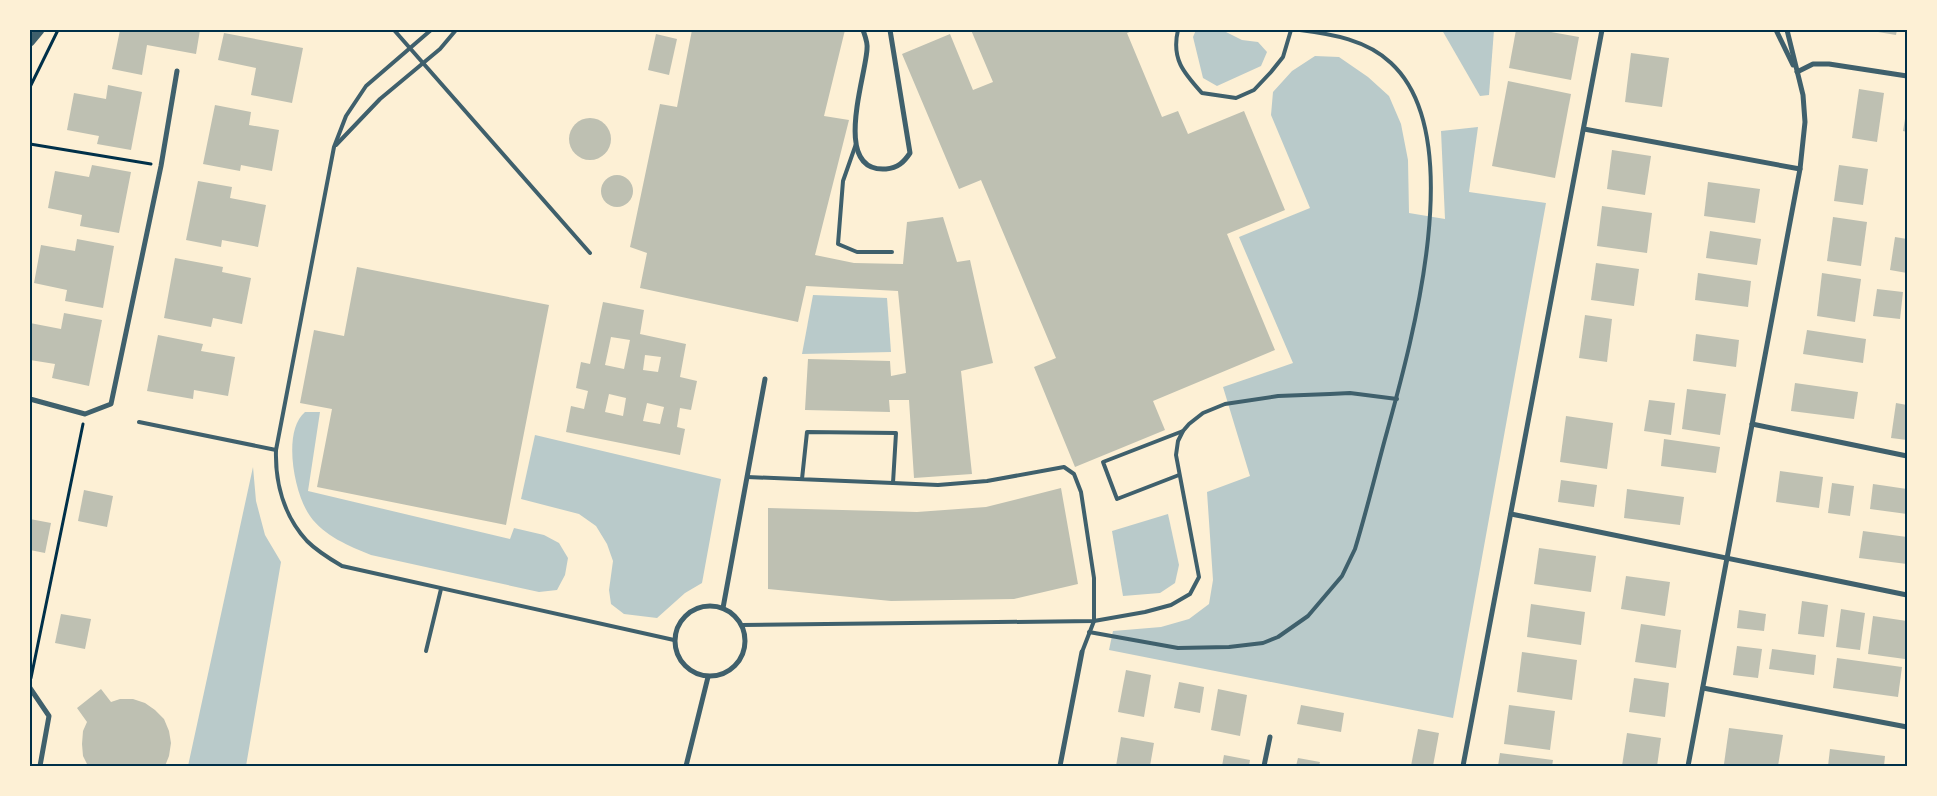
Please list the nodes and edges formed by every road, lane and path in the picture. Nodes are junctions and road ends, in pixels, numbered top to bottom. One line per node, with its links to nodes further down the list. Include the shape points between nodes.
1 (40, 30): 14 (street)
2 (58, 30): 20 (path)
3 (394, 30): 15 (lane)
4 (431, 30): 15 (lane)
5 (456, 30): 16 (lane, via 440,50)
6 (863, 30): 23 (street, via 868,48 855,121)
7 (890, 30): 23 (street, via 910,153 902,165 873,168 863,160)
8 (1178, 30): 9 (lane, via 1176,54 1183,72 1202,93 1236,98 1254,90 1271,72 1283,57)
9 (1291, 30)
10 (1300, 30): 31 (lane, via 1348,39 1374,50 1392,63 1416,98 1423,120 1430,158 1431,211 1418,310)
11 (1602, 30): 21 (street)
12 (1776, 30): 18 (street)
13 (1787, 30): 18 (street)
14 (30, 42)
15 (412, 48): 16 (lane); 24 (lane, via 366,86 346,116)
16 (424, 62): 24 (lane, via 380,99); 28 (lane)
17 (177, 71): 25 (street)
18 (1797, 72): 19 (street, via 1813,64 1829,64); 26 (street, via 1805,122)
19 (1907, 76)
20 (30, 87)
21 (1584, 129): 26 (street); 42 (street)
22 (30, 144): 25 (path)
23 (856, 144): 27 (lane, via 843,181 838,244 857,252)
24 (334, 147): 36 (lane)
25 (161, 166): 32 (street, via 111,404)
26 (1800, 169): 34 (street)
27 (892, 252)
28 (590, 253)
29 (765, 379): 39 (street)
30 (30, 398): 32 (street)
31 (1397, 399): 35 (lane, via 1350,393 1247,400 1213,407); 49 (lane, via 1355,549 1342,576 1308,616 1278,637 1263,643 1229,648 1178,648)
32 (85, 414): 54 (path)
33 (139, 422): 36 (lane)
34 (1752, 424): 37 (street); 43 (street)
35 (1182, 431): 38 (lane, via 1176,455); 38 (lane, via 1103,462 1117,498)
36 (276, 450): 44 (lane, via 279,489 287,512 307,541 342,566)
37 (1907, 456)
38 (1179, 475): 47 (lane, via 1199,577 1190,594 1171,605)
39 (747, 477): 40 (lane); 46 (street)
40 (802, 479): 41 (lane); 41 (lane, via 807,432 896,433)
41 (893, 483): 47 (lane, via 987,481 1064,467 1074,474 1081,492 1094,578)
42 (1511, 514): 43 (street); 63 (street)
43 (1727, 558): 45 (street); 56 (street)
44 (441, 589): 50 (lane); 51 (lane)
45 (1907, 595)
46 (723, 608): 48 (street); 50 (street, via 699,607 688,613 677,628)
47 (1094, 621): 48 (lane); 49 (lane)
48 (742, 625): 53 (street, via 745,649 740,661 731,670)
49 (1089, 632): 52 (lane)
50 (674, 640): 53 (street, via 682,663 696,674)
51 (426, 651)
52 (1082, 652): 61 (street)
53 (708, 677): 60 (street)
54 (30, 683)
55 (30, 688): 59 (street, via 50,716)
56 (1703, 688): 57 (street); 64 (street)
57 (1907, 727)
58 (1270, 737): 62 (street)
59 (40, 766)
60 (686, 766)
61 (1060, 766)
62 (1264, 766)
63 (1463, 766)
64 (1688, 766)

